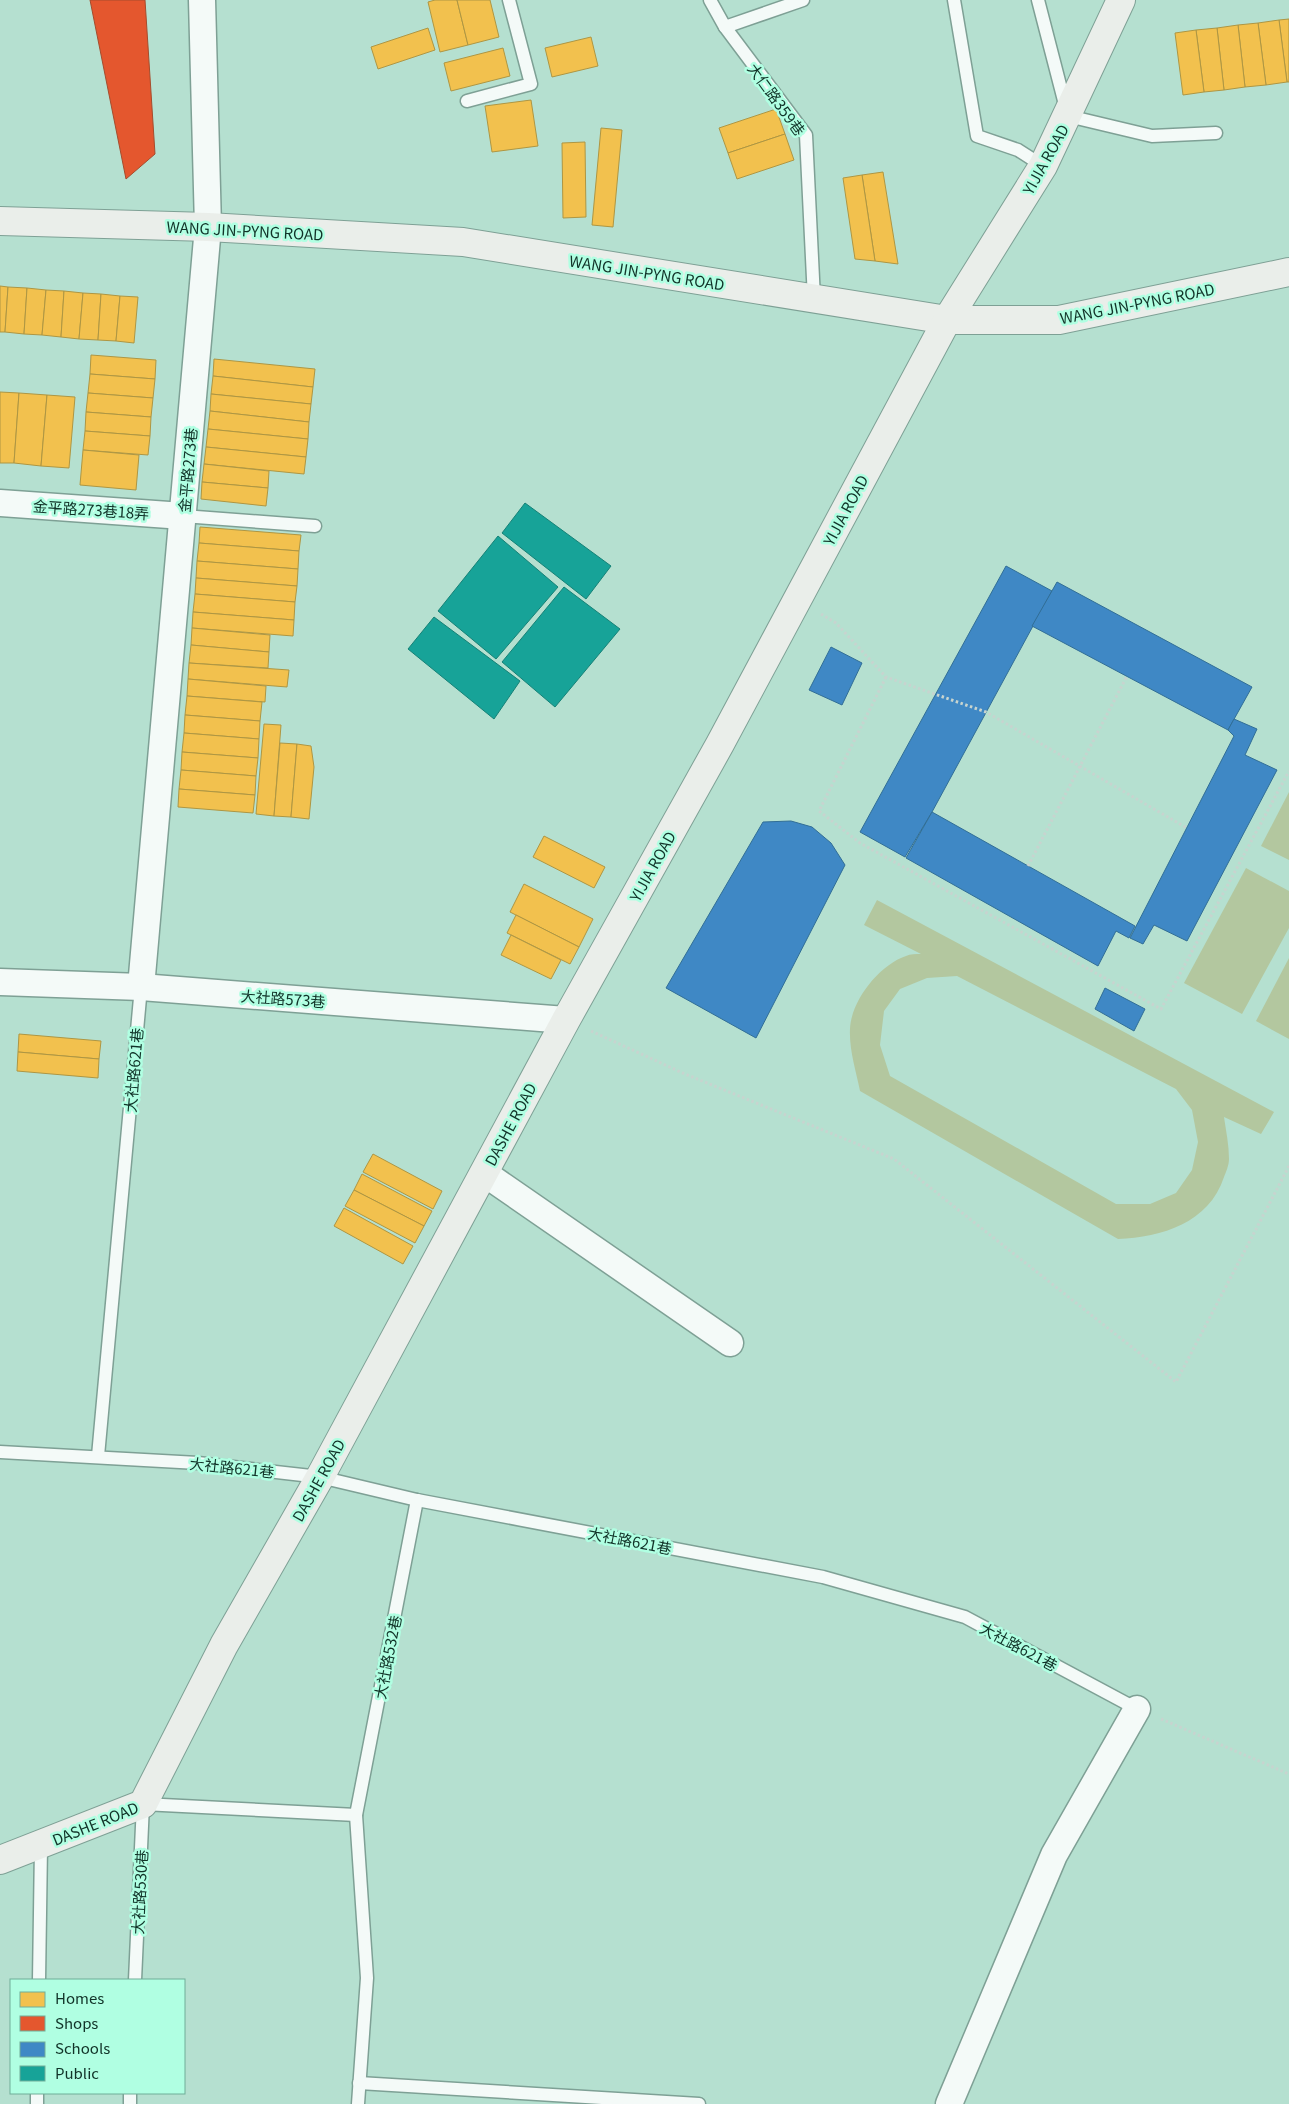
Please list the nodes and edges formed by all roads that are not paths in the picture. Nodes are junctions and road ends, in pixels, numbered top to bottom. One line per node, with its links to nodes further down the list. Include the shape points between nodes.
1 (202, 0): 14 (street, 金平路273巷)
2 (509, 0): 9 (lane, via 531,84)
3 (710, 0): 8 (lane, 大仁路359巷)
4 (803, 0): 8 (lane)
5 (954, 0): 12 (lane, via 977,136 1018,150)
6 (1038, 0): 10 (lane)
7 (1121, 0): 10 (street, YIJIA ROAD)
8 (725, 27): 16 (lane, 大仁路359巷, via 806,135)
9 (466, 101)
10 (1068, 116): 11 (lane, via 1152,136); 12 (street, YIJIA ROAD)
11 (1216, 133)
12 (1043, 166): 17 (street, YIJIA ROAD)
13 (0, 221): 14 (street, WANG JIN-PYNG ROAD)
14 (208, 227): 16 (street, WANG JIN-PYNG ROAD, via 464,242); 19 (street, 金平路273巷)
15 (1289, 272): 17 (street, WANG JIN-PYNG ROAD, via 1059,320)
16 (814, 299): 17 (street, WANG JIN-PYNG ROAD)
17 (947, 320): 24 (street, YIJIA ROAD, via 720,744)
18 (0, 502): 19 (street, 金平路273巷18弄)
19 (183, 516): 20 (lane); 21 (street, 金平路273巷)
20 (315, 526)
21 (165, 713): 23 (street, 大社路621巷)
22 (0, 982): 23 (street, 大社路573巷)
23 (141, 987): 24 (street, 大社路573巷); 28 (lane, 大社路621巷)
24 (566, 1020): 25 (street, DASHE ROAD)
25 (484, 1173): 26 (street); 29 (street, DASHE ROAD)
26 (730, 1343)
27 (0, 1452): 28 (lane, 大社路621巷)
28 (98, 1456): 29 (lane, 大社路621巷, via 198,1462)
29 (320, 1477): 30 (lane, 大社路621巷); 32 (street, DASHE ROAD, via 224,1645)
30 (418, 1500): 31 (lane, 大社路621巷, via 823,1577 965,1617); 33 (lane, 大社路532巷)
31 (1137, 1710): 41 (street, via 1054,1855)
32 (143, 1804): 33 (lane); 34 (street, DASHE ROAD); 37 (lane, 大社路530巷)
33 (356, 1815): 38 (lane, 大社路532巷, via 367,1978)
34 (41, 1846): 35 (street, DASHE ROAD); 36 (lane)
35 (0, 1860)
36 (39, 1979)
37 (135, 1979)
38 (359, 2083): 39 (lane, 大社路532巷); 40 (lane)
39 (358, 2104)
40 (699, 2104)
41 (949, 2104)

